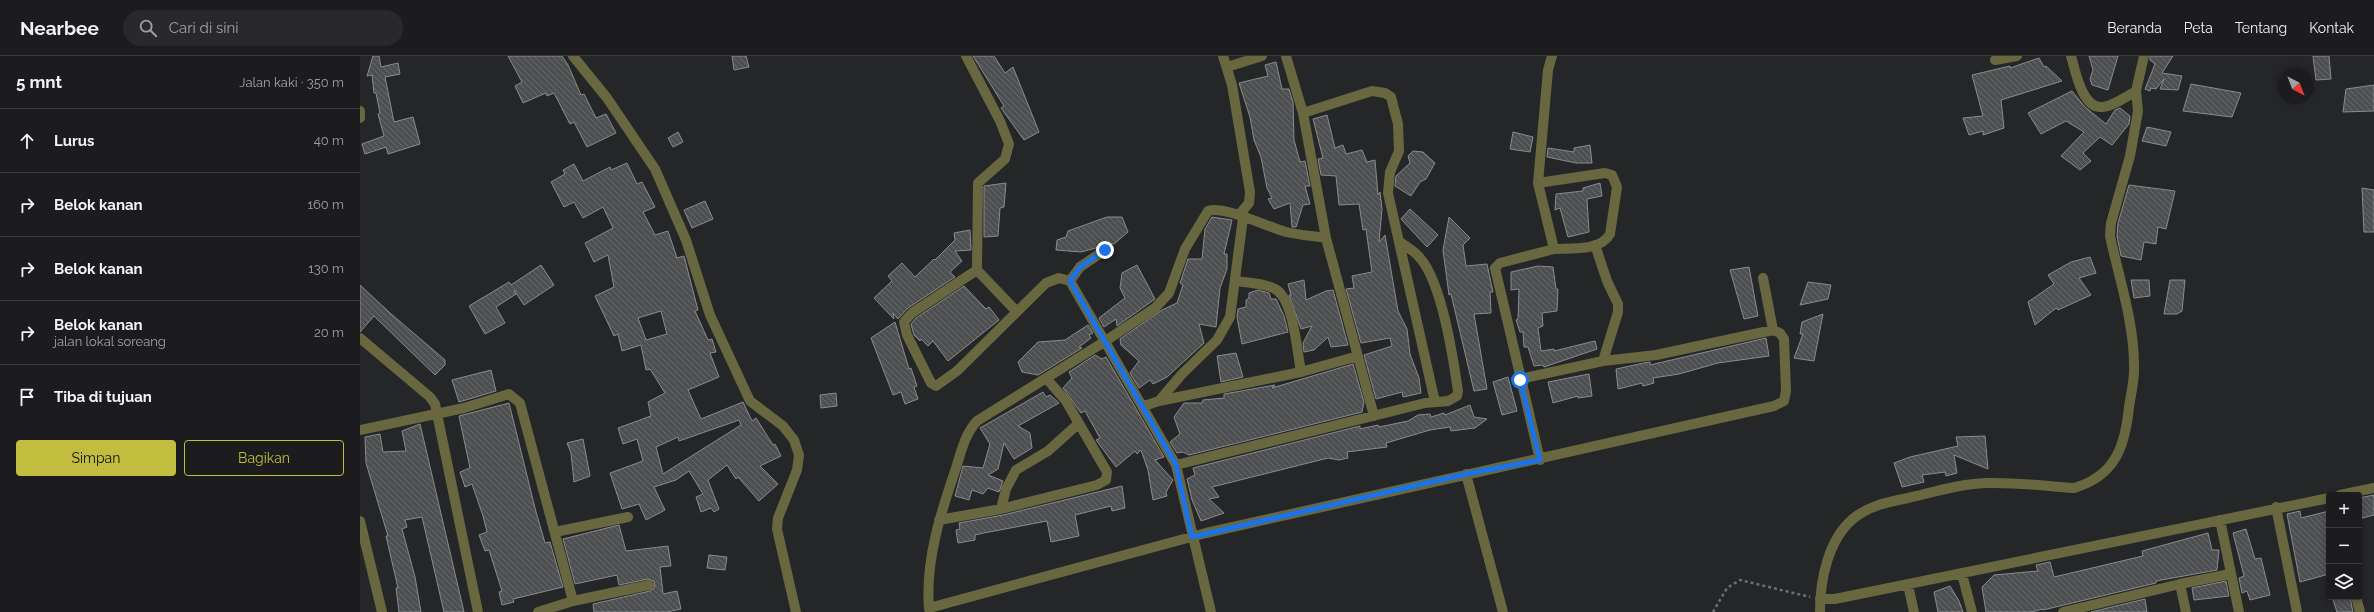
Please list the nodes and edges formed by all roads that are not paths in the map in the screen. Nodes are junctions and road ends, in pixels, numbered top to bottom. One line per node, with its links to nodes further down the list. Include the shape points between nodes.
1 (573, 56): 70 (street, via 607,98 654,169 686,240 710,315 750,401 783,426 794,440 799,455 797,470 778,518 777,529)
2 (966, 56): 23 (street, via 1000,121 1009,144 1005,159 978,183)
3 (1223, 56): 11 (street)
4 (1262, 56): 11 (street)
5 (1286, 56): 14 (street)
6 (1552, 56): 16 (street)
7 (2017, 56): 10 (street)
8 (2071, 56): 12 (street, via 2080,89 2096,105 2102,107)
9 (2144, 56): 12 (street)
10 (1995, 60)
11 (1226, 67): 17 (street, via 1232,85 1250,192 1249,203)
12 (2136, 91): 63 (street, via 2138,112 2110,236 2132,335 2134,366 2127,432 2115,460 2104,474 2087,485 2074,488 1986,483 1955,487 1876,505 1855,517 1837,539 1829,554)
13 (360, 111): 15 (street)
14 (1303, 113): 18 (street); 19 (street, via 1372,92 1385,92 1391,97 1398,124 1399,151 1390,172 1388,193)
15 (360, 118)
16 (1538, 183): 20 (street, via 1605,173 1612,175 1617,187 1610,234 1606,241); 22 (street)
17 (1241, 217): 18 (street, via 1287,232); 26 (street); 30 (street, via 1213,209 1204,215 1185,249 1169,293 1155,308)
18 (1326, 238): 31 (street)
19 (1399, 241): 37 (street); 37 (street, via 1420,258 1431,276 1451,350 1457,396 1448,401)
20 (1595, 245): 22 (street); 32 (street, via 1618,304 1617,318)
21 (1105, 250): 25 (street, via 1080,267)
22 (1554, 250): 35 (street, via 1500,263 1495,268)
23 (977, 270): 27 (street); 27 (street, via 912,313 904,322 907,335 934,386 957,370)
24 (1763, 278): 28 (street)
25 (1070, 281): 27 (street, via 1059,278 1046,283); 30 (street)
26 (1236, 281): 33 (street, via 1269,286 1284,295 1289,307); 36 (street, via 1230,317 1217,340)
27 (1017, 312)
28 (1773, 330): 32 (street, via 1656,355); 43 (street, via 1780,333 1784,339 1784,401 1774,406)
29 (360, 338): 39 (street, via 430,397 435,404)
30 (1104, 342): 34 (street); 38 (street)
31 (1358, 356): 33 (street); 40 (street)
32 (1603, 361): 35 (street)
33 (1301, 372): 36 (street)
34 (1046, 378): 41 (street, via 1066,401); 52 (street, via 971,427)
35 (1520, 380): 43 (street)
36 (1159, 401): 38 (street)
37 (1435, 402): 40 (street)
38 (1144, 406): 44 (street)
39 (435, 412): 42 (street); 55 (street, via 464,408 509,394 516,398 520,403); 68 (street)
40 (1374, 416): 44 (street)
41 (1078, 424): 50 (street, via 1048,451 1016,470 1006,489); 50 (street, via 1107,472 1106,480 1097,485)
42 (360, 430)
43 (1540, 460): 45 (street)
44 (1176, 465): 56 (street)
45 (1466, 474): 56 (street); 72 (street)
46 (2374, 488): 47 (street)
47 (2355, 492)
48 (2326, 499): 49 (street)
49 (2276, 507): 53 (street); 79 (street)
50 (1001, 508): 52 (street)
51 (628, 517): 55 (street)
52 (939, 520): 66 (street, via 929,586)
53 (2220, 520): 58 (street); 59 (street)
54 (360, 521): 57 (street)
55 (555, 532): 65 (street)
56 (1192, 537): 66 (street); 71 (street)
57 (363, 554): 67 (street)
58 (1962, 574): 62 (street); 75 (street)
59 (2230, 574): 60 (street); 78 (street)
60 (2180, 584): 76 (street); 77 (street)
61 (649, 585): 65 (street)
62 (1908, 585): 63 (street, via 1835,599); 74 (street)
63 (1820, 599): 73 (street)
64 (2357, 600): 80 (street)
65 (573, 601): 69 (street)
66 (930, 610)
67 (382, 612)
68 (478, 612)
69 (538, 612)
70 (796, 612)
71 (1211, 612)
72 (1503, 612)
73 (1820, 612)
74 (1914, 612)
75 (1972, 612)
76 (2063, 612)
77 (2186, 612)
78 (2239, 612)
79 (2297, 612)
80 (2360, 612)

